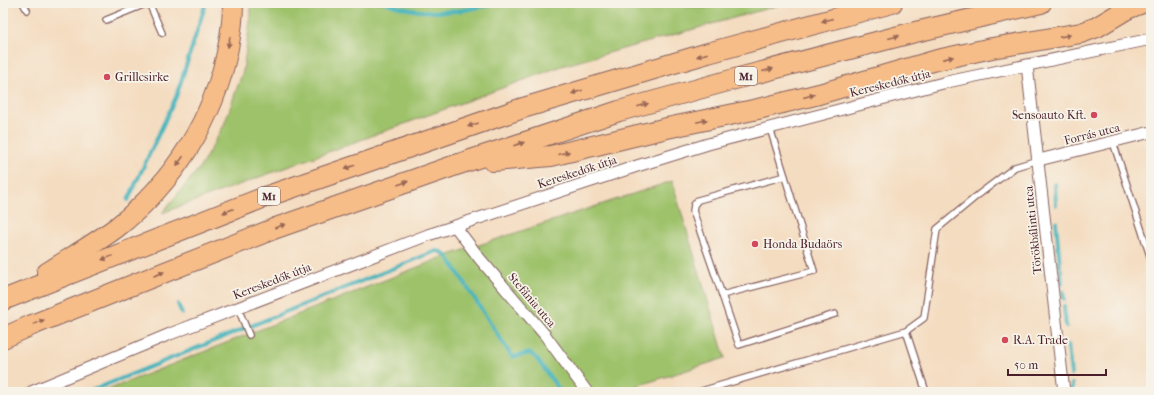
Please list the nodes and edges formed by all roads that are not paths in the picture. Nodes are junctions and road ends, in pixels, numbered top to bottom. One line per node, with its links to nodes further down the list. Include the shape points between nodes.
1 (23, 3): 2 (lane, via 27,10)
2 (28, 3)
3 (149, 3): 8 (lane); 9 (lane)
4 (233, 3): 21 (highway, one-way to 21, via 230,35 217,87 207,113 182,159 144,203 115,228)
5 (892, 3): 21 (highway, M1, one-way to 21, via 708,52 523,108 265,197)
6 (1041, 3): 16 (highway, M1, one-way to 6, via 619,111 686,92 911,33)
7 (1142, 3): 16 (highway, one-way to 7, via 551,156 819,94 937,60 1081,33)
8 (106, 20)
9 (162, 33)
10 (1151, 39): 11 (street, Kereskedők útja)
11 (1027, 65): 12 (street, Kereskedők útja, via 948,82); 15 (street, Törökbálinti utca)
12 (770, 128): 17 (lane); 18 (street, Kereskedők útja, via 637,166)
13 (1151, 132): 14 (street, Forrás utca)
14 (1113, 142): 15 (street, Forrás utca); 19 (lane)
15 (1039, 160): 24 (lane, via 1015,167 937,229 924,318); 31 (street, Törökbálinti utca)
16 (456, 165): 26 (highway, M1, one-way to 16, via 276,228)
17 (785, 176): 20 (lane, via 698,200 694,205 693,211); 20 (lane, via 814,271)
18 (455, 226): 22 (street, Kereskedők útja); 28 (street, Stefánia utca, via 545,334)
19 (1151, 259)
20 (722, 295): 23 (lane, via 738,344)
21 (10, 297)
22 (238, 308): 25 (lane); 27 (street, Kereskedők útja)
23 (835, 314)
24 (906, 331): 29 (lane); 30 (lane)
25 (249, 335)
26 (3, 338)
27 (31, 392)
28 (587, 392)
29 (698, 392)
30 (926, 392)
31 (1064, 392)

